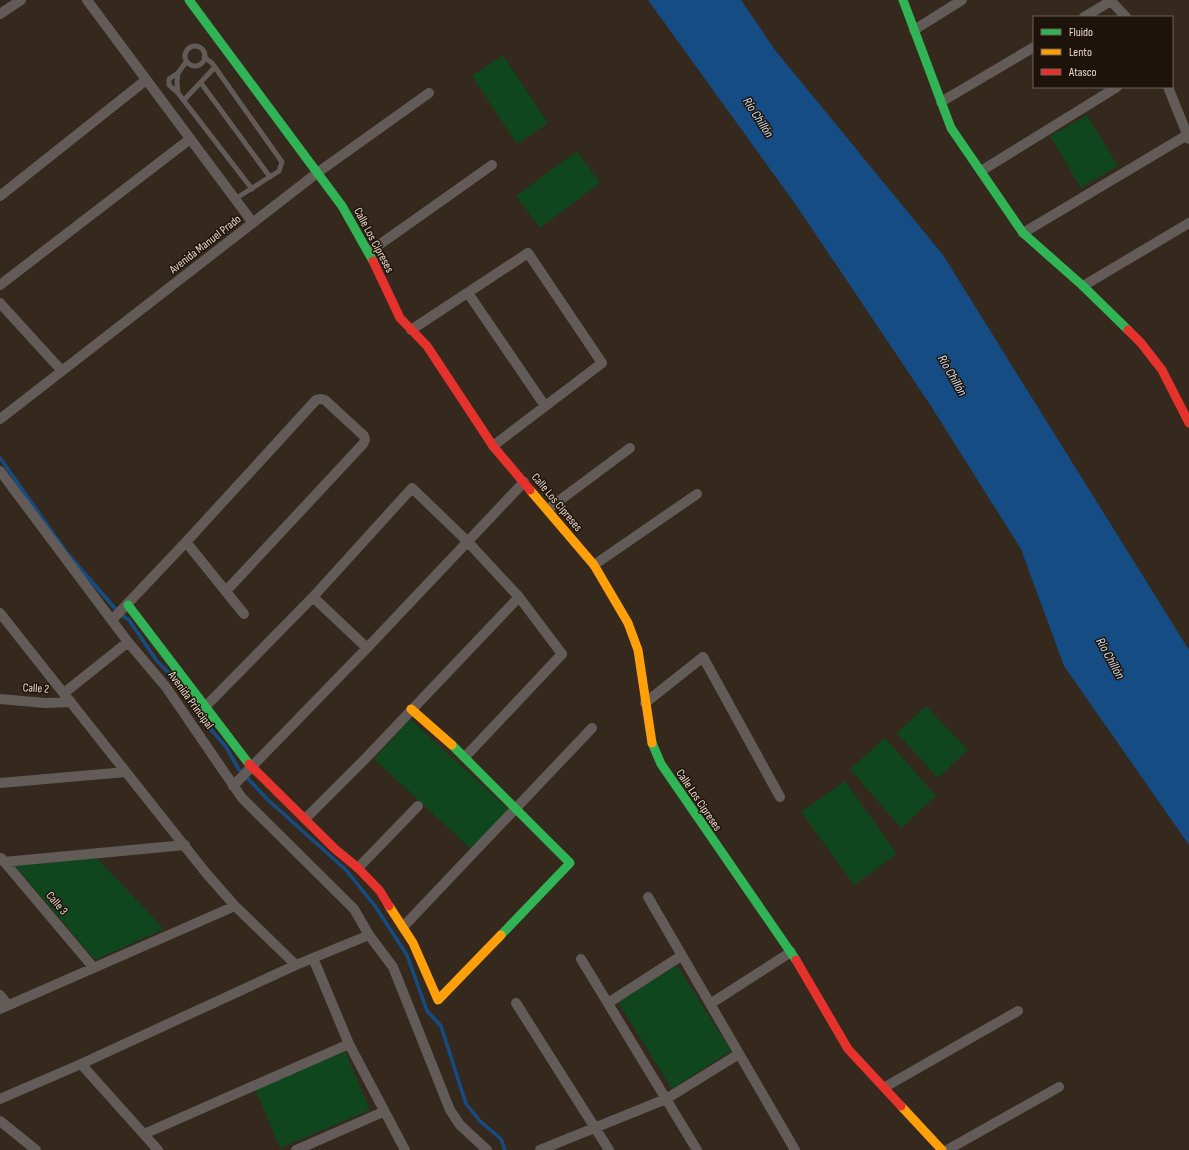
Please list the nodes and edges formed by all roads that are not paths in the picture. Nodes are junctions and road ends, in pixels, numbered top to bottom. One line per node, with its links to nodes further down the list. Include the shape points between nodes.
1 (21, 0): 7 (street)
2 (87, 0): 16 (street)
3 (189, 0): 28 (street, Calle Los Cipreses)
4 (902, 0): 10 (street)
5 (962, 0): 10 (street)
6 (1110, 0): 8 (street); 9 (street)
7 (0, 14)
8 (1086, 16)
9 (1125, 16)
10 (914, 30): 23 (street)
11 (1033, 48): 23 (street)
12 (204, 57): 13 (lane, via 197,66); 13 (lane, via 200,48 190,48 185,54); 14 (lane)
13 (186, 62): 15 (lane)
14 (215, 67): 17 (lane); 29 (lane, via 282,162 279,172)
15 (178, 72): 20 (lane); 20 (lane, via 169,79 168,85)
16 (146, 80): 25 (street); 31 (street)
17 (201, 83): 22 (lane); 29 (lane)
18 (1115, 88): 27 (street)
19 (1168, 88): 24 (street)
20 (178, 93): 22 (lane)
21 (429, 93): 28 (street, Avenida Manuel Prado)
22 (184, 100): 30 (lane)
23 (942, 102): 27 (street, via 951,128)
24 (1188, 137): 35 (street)
25 (190, 139): 32 (street); 38 (street)
26 (492, 166): 37 (street)
27 (981, 171): 35 (street)
28 (317, 173): 33 (street, Avenida Manuel Prado); 37 (street, Calle Los Cipreses, via 342,206)
29 (270, 177): 30 (lane)
30 (252, 189): 32 (lane)
31 (0, 196)
32 (235, 199): 33 (street)
33 (252, 223): 43 (street, Avenida Manuel Prado)
34 (1187, 224): 36 (street); 39 (street)
35 (1023, 233): 39 (street)
36 (1189, 236)
37 (369, 252): 42 (street, Calle Los Cipreses, via 400,318)
38 (0, 285)
39 (1083, 286): 46 (street, via 1141,344 1162,370)
40 (468, 292): 42 (street); 44 (street); 44 (street, via 528,253 602,364)
41 (0, 303): 43 (street)
42 (411, 330): 47 (street, Calle Los Cipreses, via 427,346)
43 (62, 371): 45 (street, Avenida Manuel Prado)
44 (545, 406): 47 (street)
45 (0, 419)
46 (1189, 423)
47 (494, 446): 50 (street, Calle Los Cipreses)
48 (630, 448): 52 (street)
49 (0, 471): 62 (street, Avenida Principal)
50 (524, 482): 52 (street, Calle Los Cipreses); 53 (street)
51 (697, 494): 55 (street)
52 (548, 509): 55 (street, Calle Los Cipreses)
53 (468, 541): 57 (street, via 412,488); 58 (street); 64 (street)
54 (186, 542): 56 (street); 56 (street, via 316,400 325,400 364,436 363,444); 59 (street)
55 (594, 566): 68 (street, Calle Los Cipreses, via 634,637)
56 (226, 591): 60 (street)
57 (313, 597): 64 (street); 69 (street)
58 (519, 597): 70 (street); 72 (street, via 562,654)
59 (128, 605): 62 (street); 69 (street, Avenida Principal)
60 (244, 614)
61 (1, 617): 65 (street)
62 (112, 620): 63 (street, Avenida Principal)
63 (128, 642): 65 (street); 76 (street, Avenida Principal)
64 (367, 648): 73 (street)
65 (64, 694): 67 (street)
66 (0, 699): 67 (street, Calle 2, via 45,703)
67 (71, 702): 74 (street)
68 (645, 703): 77 (street, via 702,657); 88 (street, Calle Los Cipreses, via 652,744 661,764)
69 (205, 707): 73 (street, Avenida Principal)
70 (411, 709): 72 (street); 80 (street)
71 (592, 728): 79 (street)
72 (465, 757): 79 (street)
73 (249, 769): 76 (street); 80 (street, Avenida Principal)
74 (126, 772): 75 (street); 81 (street)
75 (0, 782)
76 (236, 782): 87 (street, Avenida Principal, via 251,808 354,909)
77 (780, 797)
78 (418, 806): 83 (street)
79 (516, 808): 86 (street); 86 (street, Avenida Principal, via 570,863 438,1000 413,943)
80 (305, 819): 83 (street, Avenida Principal)
81 (185, 845): 82 (street); 85 (street)
82 (2, 859): 93 (street, Calle 3)
83 (358, 868): 86 (street, Avenida Principal, via 380,890)
84 (648, 897): 89 (street)
85 (235, 906): 92 (street); 93 (street)
86 (403, 927)
87 (369, 935): 90 (street); 115 (street, Avenida Principal, via 393,967 450,1110 460,1125)
88 (791, 952): 97 (street); 104 (street, Calle Los Cipreses, via 848,1049)
89 (681, 956): 96 (street); 97 (street)
90 (312, 958): 92 (street); 100 (street)
91 (581, 960): 96 (street)
92 (296, 965): 102 (street)
93 (93, 967): 98 (street)
94 (0, 995): 98 (street)
95 (516, 1003): 109 (street)
96 (608, 1003): 106 (street)
97 (710, 1004): 101 (street)
98 (4, 1007)
99 (1018, 1011): 104 (street)
100 (349, 1044): 107 (street); 110 (street)
101 (739, 1054): 106 (street); 119 (street)
102 (81, 1064): 105 (street); 110 (street)
103 (1059, 1087): 121 (street)
104 (885, 1088): 120 (street, Calle Los Cipreses)
105 (0, 1099)
106 (666, 1100): 109 (street); 118 (street)
107 (383, 1112): 113 (street); 114 (street)
108 (0, 1121): 111 (street)
109 (596, 1129): 116 (street); 117 (street)
110 (144, 1134): 112 (street)
111 (36, 1150)
112 (158, 1150)
113 (296, 1150)
114 (405, 1150)
115 (487, 1150)
116 (540, 1150)
117 (609, 1150)
118 (697, 1150)
119 (795, 1150)
120 (942, 1150)
121 (947, 1150)

